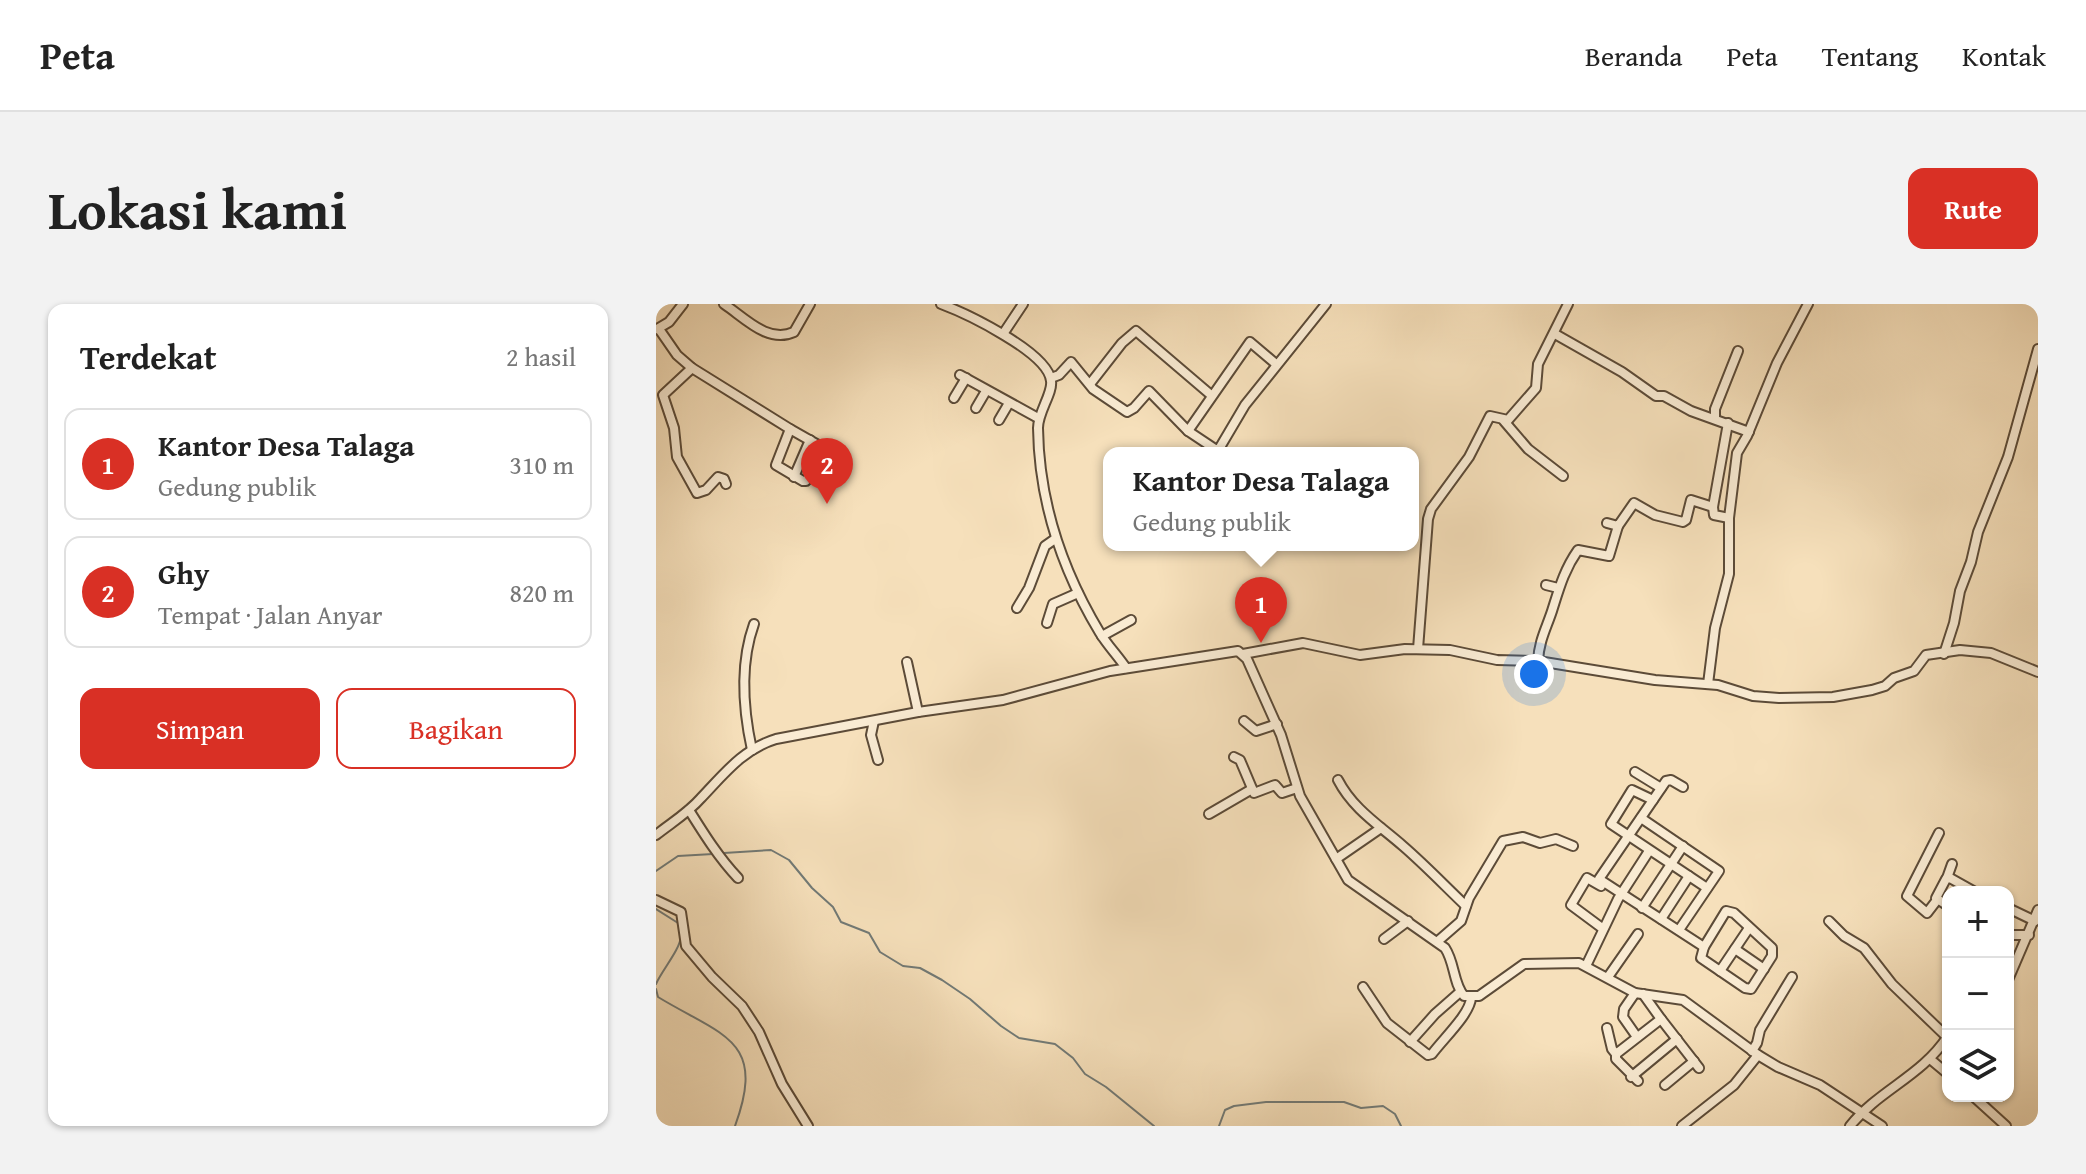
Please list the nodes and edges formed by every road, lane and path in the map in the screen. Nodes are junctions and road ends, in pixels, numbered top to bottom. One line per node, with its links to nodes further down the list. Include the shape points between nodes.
1 (683, 304): 9 (street)
2 (724, 304): 3 (street, via 778,336 794,332)
3 (810, 304)
4 (1023, 304): 10 (street)
5 (1326, 304): 14 (street)
6 (1568, 304): 11 (street)
7 (1808, 304): 31 (street)
8 (949, 305): 10 (street)
9 (657, 329): 15 (street)
10 (1003, 334): 16 (street)
11 (1555, 334): 24 (street, via 1656,396); 26 (street, via 1538,364 1536,388)
12 (2038, 349): 55 (street)
13 (1738, 351): 24 (street)
14 (1276, 364): 19 (street, via 1250,342); 34 (street)
15 (692, 368): 29 (street); 39 (street, via 663,398 677,457 695,492 706,490 718,477)
16 (1051, 378): 17 (street, via 1070,362); 23 (street)
17 (1090, 384): 19 (street, via 1136,331); 30 (street, via 1127,412 1151,392)
18 (986, 391): 20 (street, via 963,376); 21 (street); 22 (street)
19 (1211, 395): 30 (street)
20 (954, 398)
21 (1009, 403): 23 (street); 25 (street)
22 (976, 408)
23 (1035, 416): 28 (street); 44 (street)
24 (1715, 419): 27 (street)
25 (999, 420)
26 (1504, 421): 37 (street, via 1528,449); 53 (street, via 1490,416 1429,514)
27 (1728, 423): 31 (street); 40 (street)
28 (1027, 425)
29 (790, 429): 32 (street); 38 (street, via 775,463)
30 (1188, 431): 33 (street)
31 (1749, 432): 41 (street, via 1737,453)
32 (810, 440): 35 (street); 38 (street)
33 (1210, 447)
34 (1221, 447)
35 (834, 454)
36 (811, 474): 38 (street, via 804,481)
37 (1563, 476)
38 (794, 477)
39 (726, 484)
40 (1713, 507): 41 (street, via 1714,515); 43 (street, via 1691,500 1683,522 1634,503)
41 (1729, 518): 60 (street, via 1729,574)
42 (1607, 523): 43 (street)
43 (1618, 526): 46 (street, via 1609,556 1578,550)
44 (1055, 539): 47 (street); 48 (street, via 1045,546)
45 (1546, 585): 46 (street)
46 (1558, 588): 56 (street)
47 (1078, 593): 50 (street, via 1053,604); 52 (street)
48 (1017, 608)
49 (1131, 620): 52 (street)
50 (1047, 623)
51 (754, 624): 65 (street, via 744,686)
52 (1102, 636): 58 (street)
53 (1418, 649): 54 (street, via 1360,655 1303,643); 56 (street)
54 (1243, 654): 58 (street); 64 (street)
55 (1944, 654): 59 (street, via 1991,653); 60 (street, via 1926,655 1914,671 1883,687 1833,697 1760,697)
56 (1538, 661): 60 (street)
57 (907, 662): 61 (street)
58 (1126, 668): 61 (street, via 1020,697)
59 (2038, 672)
60 (1708, 684)
61 (918, 712): 62 (street)
62 (874, 721): 65 (street, via 785,736); 67 (street, via 871,735)
63 (1244, 721): 64 (street, via 1256,731)
64 (1277, 724): 71 (street)
65 (752, 750): 75 (street)
66 (1234, 757): 73 (street)
67 (878, 760)
68 (1635, 772): 72 (street)
69 (1338, 780): 78 (street)
70 (1683, 787): 72 (street, via 1671,780)
71 (1297, 788): 73 (street, via 1284,794 1275,785 1256,793); 85 (street)
72 (1661, 788): 74 (street)
73 (1252, 789): 76 (street)
74 (1653, 800): 77 (street); 81 (street, via 1635,790 1628,795 1611,823)
75 (689, 810): 80 (street); 89 (street, via 710,846)
76 (1209, 814)
77 (1641, 818): 81 (street); 83 (street)
78 (1381, 828): 85 (street); 98 (street)
79 (1939, 833): 96 (street, via 1907,896 1927,913)
80 (656, 835)
81 (1628, 837): 84 (street); 91 (street)
82 (1573, 846): 98 (street, via 1558,840 1543,844 1523,837 1506,839)
83 (1683, 846): 86 (street); 93 (street, via 1718,869)
84 (1649, 851): 86 (street); 94 (street)
85 (1336, 859): 103 (street, via 1350,883)
86 (1670, 864): 88 (street); 99 (street)
87 (1952, 864): 90 (street)
88 (1689, 876): 93 (street); 102 (street)
89 (738, 878)
90 (1947, 878): 92 (street); 96 (street)
91 (1598, 881): 94 (street); 106 (street, via 1587,878 1571,905)
92 (1963, 886)
93 (1707, 888): 108 (street)
94 (1619, 896): 99 (street); 106 (street)
95 (656, 900): 140 (street, via 683,915 686,946 742,1006)
96 (1937, 900): 97 (street)
97 (1942, 903)
98 (1466, 906): 113 (street, via 1461,921)
99 (1642, 908): 102 (street)
100 (2038, 910): 105 (street)
101 (2014, 911): 105 (street)
102 (1661, 919): 108 (street)
103 (1408, 921): 112 (street); 113 (street)
104 (1829, 921): 128 (street, via 1864,948 1892,984)
105 (2035, 921): 111 (street)
106 (1602, 928): 116 (street)
107 (1749, 928): 114 (street, via 1726,911); 115 (street); 118 (street, via 1772,948)
108 (1679, 930): 114 (street)
109 (1638, 934): 120 (street)
110 (2014, 935): 111 (street)
111 (2029, 935): 117 (street)
112 (1384, 939)
113 (1438, 941): 123 (street, via 1450,956)
114 (1704, 947): 119 (street, via 1703,961)
115 (1735, 949): 118 (street); 119 (street)
116 (1586, 966): 120 (street); 125 (street, via 1524,964)
117 (2014, 967)
118 (1764, 969): 119 (street, via 1748,989)
119 (1720, 971)
120 (1608, 977): 124 (street)
121 (1792, 977): 133 (street, via 1759,1032)
122 (1363, 987): 131 (street, via 1387,1023)
123 (1460, 992): 125 (street); 131 (street)
124 (1639, 994): 126 (street); 129 (street, via 1623,1017); 133 (street, via 1683,1000)
125 (1471, 998): 131 (street, via 1467,1012 1432,1054)
126 (1661, 1019): 129 (street); 130 (street)
127 (1607, 1028): 134 (street)
128 (1942, 1030)
129 (1637, 1037): 134 (street)
130 (1677, 1039): 134 (street, via 1634,1079); 137 (street, via 1696,1064)
131 (1410, 1042)
132 (1942, 1044): 135 (street)
133 (1755, 1053): 139 (street); 141 (street, via 1746,1072 1722,1096)
134 (1616, 1054)
135 (1930, 1059): 136 (street); 139 (street)
136 (1942, 1069)
137 (1665, 1085)
138 (1980, 1102): 144 (street)
139 (1862, 1112): 142 (street); 143 (street)
140 (808, 1126)
141 (1682, 1126)
142 (1850, 1126)
143 (1882, 1126)
144 (2006, 1126)

